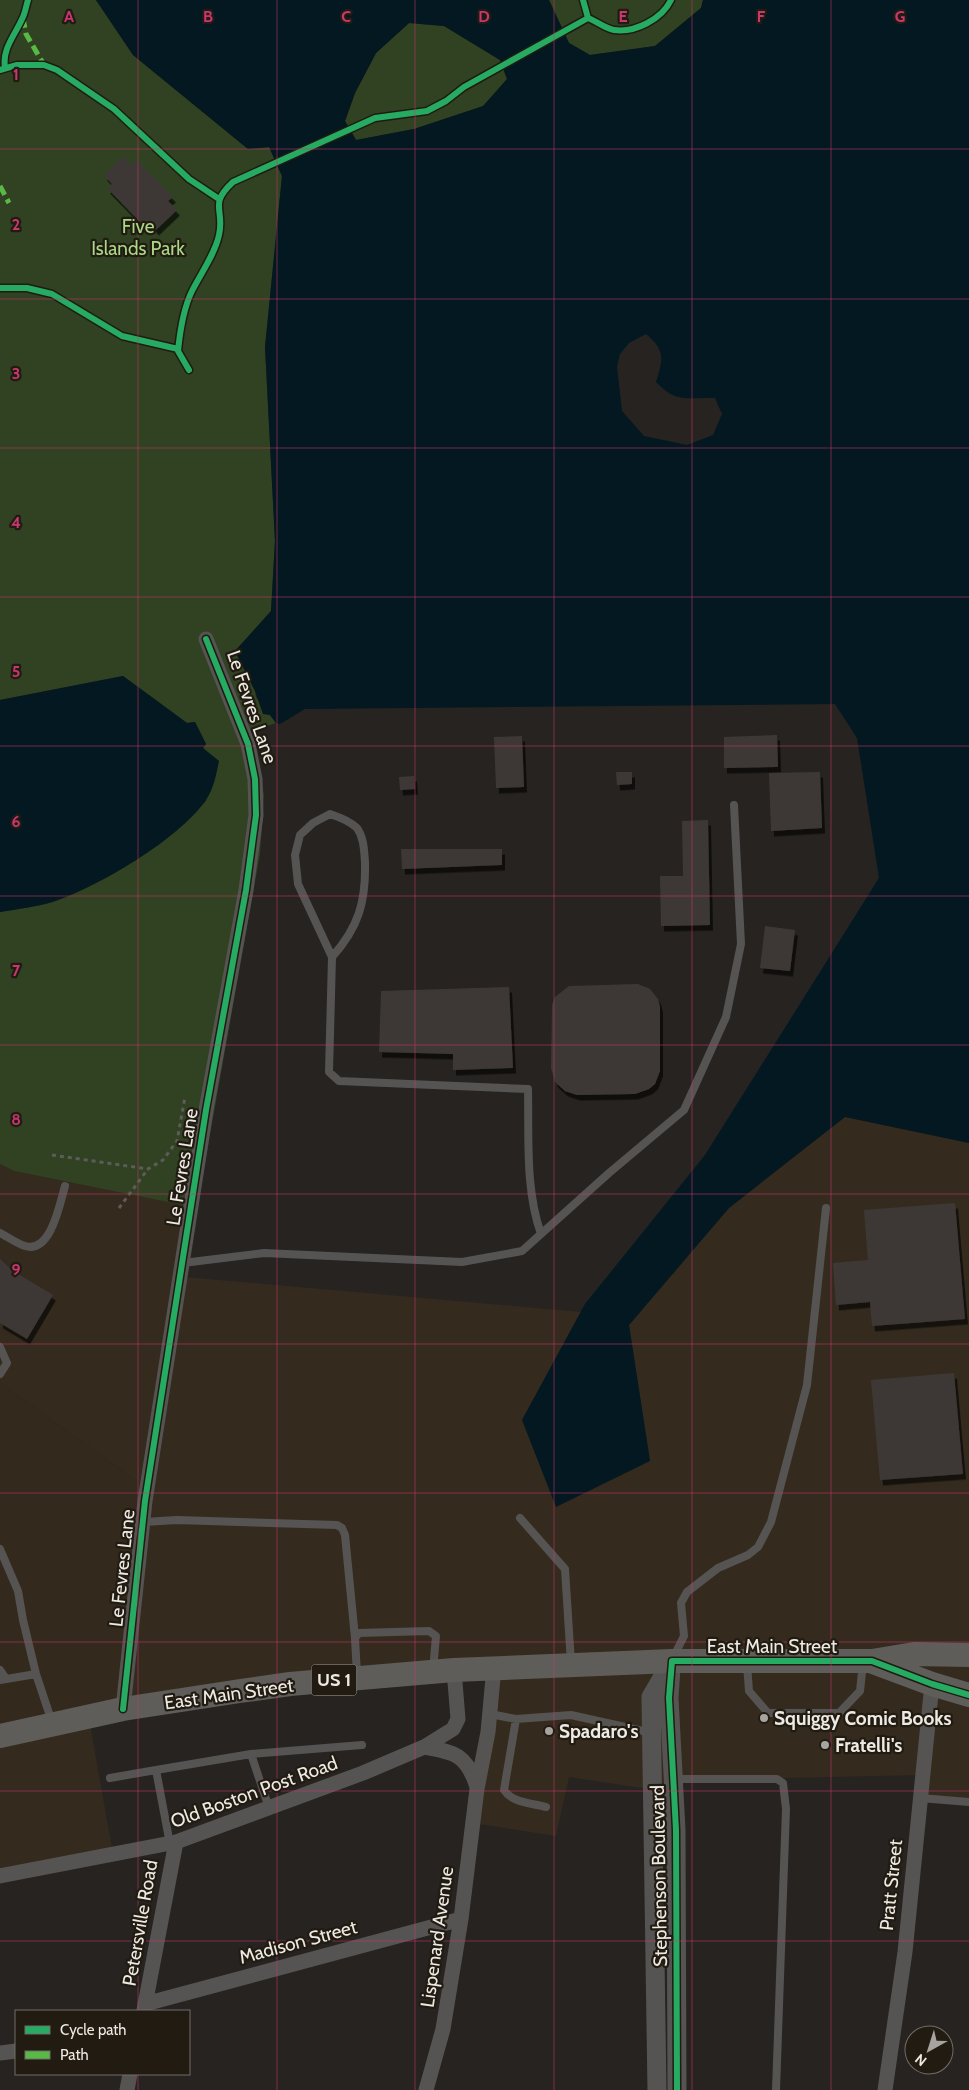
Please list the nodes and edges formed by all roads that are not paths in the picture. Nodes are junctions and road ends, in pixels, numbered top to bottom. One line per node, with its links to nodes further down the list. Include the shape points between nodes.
1 (206, 639): 8 (street, Le Fevres Lane, via 248,744 255,779 256,815)
2 (734, 806): 7 (lane, via 741,944 726,1017 684,1110)
3 (332, 957): 3 (lane, via 298,884 295,855 300,836 312,823 330,814 346,820 357,829 364,845 366,889 362,908); 7 (lane, via 329,1072 339,1081 528,1089 534,1214)
4 (65, 1186): 6 (lane, via 55,1221 48,1236 38,1245 26,1246)
5 (826, 1208): 16 (lane, via 807,1385 772,1522 758,1547 748,1556 718,1568 686,1592 681,1602 684,1636)
6 (0, 1233)
7 (542, 1234): 8 (lane, via 522,1251 462,1262 264,1253)
8 (183, 1263): 12 (street, Le Fevres Lane)
9 (0, 1347): 10 (lane, via 7,1363)
10 (0, 1374)
11 (520, 1518): 19 (lane, via 566,1569)
12 (144, 1522): 14 (lane, via 177,1520 337,1525 345,1535); 28 (street, Le Fevres Lane)
13 (0, 1549): 23 (lane, via 18,1591)
14 (355, 1638): 22 (lane, via 358,1633 429,1631 436,1636); 24 (lane)
15 (969, 1655): 17 (main road, East Main Street / US 1, via 914,1654)
16 (672, 1661): 18 (main road, East Main Street / US 1); 19 (main road, East Main Street / US 1); 32 (street, Stephenson Boulevard, via 652,1697)
17 (868, 1661): 18 (main road, East Main Street / US 1); 18 (lane, via 860,1691 839,1713 768,1713 749,1691); 26 (main road, US 1)
18 (747, 1662)
19 (571, 1665): 20 (main road, East Main Street / US 1)
20 (494, 1668): 22 (main road, East Main Street / US 1); 29 (street, Lispenard Avenue)
21 (0, 1670): 25 (lane)
22 (444, 1671): 24 (main road, East Main Street / US 1); 35 (street, Old Boston Post Road, via 458,1719 453,1729)
23 (36, 1674): 25 (lane); 31 (lane)
24 (357, 1678): 28 (main road, East Main Street / US 1, via 290,1684)
25 (3, 1679)
26 (932, 1684): 27 (main road, US 1); 41 (street, Pratt Street)
27 (969, 1695)
28 (123, 1709): 31 (main road, East Main Street / US 1)
29 (490, 1714): 30 (lane); 40 (street, Lispenard Avenue)
30 (516, 1719): 32 (lane, via 571,1715); 43 (lane, via 504,1790 515,1799)
31 (52, 1724): 33 (main road, East Main Street / US 1)
32 (663, 1734): 39 (street, Stephenson Boulevard); 54 (street, Stephenson Boulevard)
33 (0, 1736)
34 (362, 1744): 36 (lane)
35 (424, 1747): 40 (street, Lispenard Avenue, via 446,1750 459,1756 472,1772); 44 (street, Old Boston Post Road)
36 (251, 1754): 37 (lane); 44 (lane)
37 (156, 1770): 38 (lane); 45 (lane)
38 (110, 1778)
39 (672, 1779): 55 (street, Stephenson Boulevard, via 676,1830); 56 (lane, via 777,1780 784,1783 786,1809)
40 (477, 1789): 47 (street, Lispenard Avenue)
41 (920, 1798): 42 (lane); 57 (street, Pratt Street, via 905,1952)
42 (969, 1802)
43 (546, 1807)
44 (269, 1808): 45 (street, Old Boston Post Road)
45 (173, 1843): 46 (street, Old Boston Post Road); 48 (street, Petersville Road)
46 (0, 1876)
47 (461, 1919): 48 (street, Madison Street); 53 (street, Lispenard Avenue, via 444,2029)
48 (144, 2007)
49 (15, 2051): 50 (street)
50 (0, 2053)
51 (130, 2075): 52 (street)
52 (127, 2090)
53 (426, 2090)
54 (657, 2090)
55 (676, 2090)
56 (776, 2090)
57 (885, 2090)

